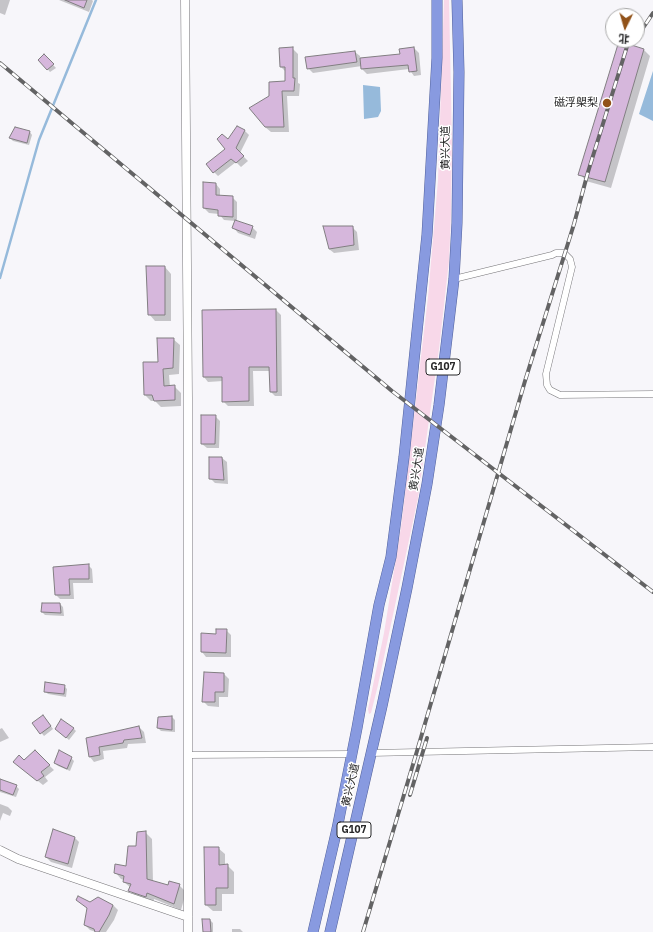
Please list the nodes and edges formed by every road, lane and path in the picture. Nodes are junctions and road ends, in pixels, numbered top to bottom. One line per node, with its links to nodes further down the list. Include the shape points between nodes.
1 (185, 0): 9 (street)
2 (437, 0): 8 (highway, 黄兴大道 / G107, via 437,58 427,235 404,457 391,556 379,605)
3 (457, 0): 4 (highway, 黄兴大道 / G107, via 458,223)
4 (454, 279): 5 (street, via 564,253 570,259 572,267 546,374 550,390 560,395); 7 (highway, 黄兴大道 / G107, via 427,484)
5 (653, 394)
6 (653, 748): 7 (street)
7 (371, 753): 14 (highway, 黄兴大道 / G107)
8 (351, 754): 9 (street); 13 (highway, 黄兴大道 / G107)
9 (188, 755): 11 (street)
10 (0, 850): 11 (street, via 18,859)
11 (188, 917): 12 (street)
12 (188, 932)
13 (313, 932)
14 (330, 932)

